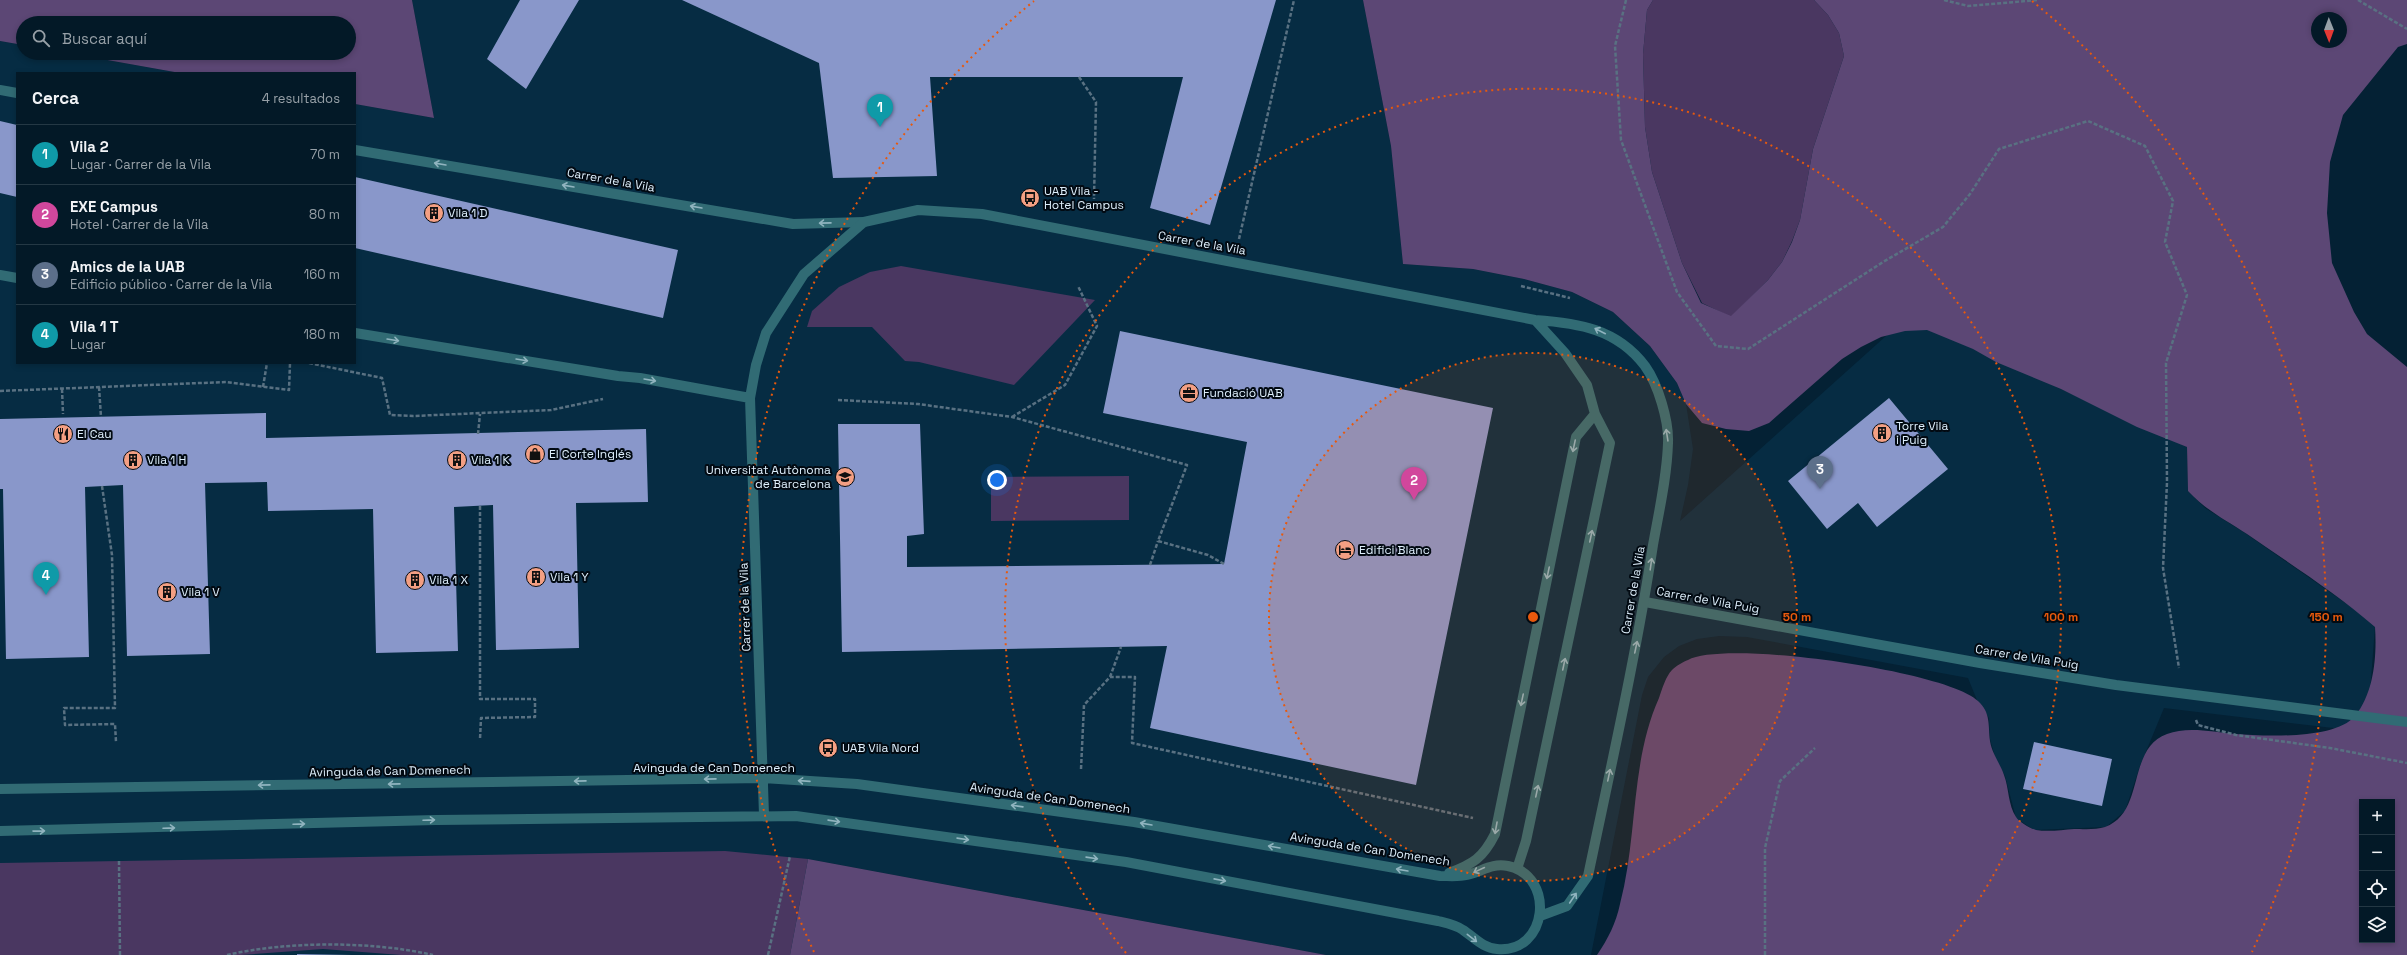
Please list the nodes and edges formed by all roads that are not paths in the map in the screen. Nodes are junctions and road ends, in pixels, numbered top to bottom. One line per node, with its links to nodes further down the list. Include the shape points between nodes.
1 (0, 90): 2 (street)
2 (16, 93)
3 (356, 150): 4 (street, Carrer de la Vila, one-way to 3, via 793,224)
4 (864, 222): 7 (street, Carrer de la Vila, via 918,210 982,214); 9 (street, Carrer de la Vila, via 804,274 766,333 756,365)
5 (0, 275): 6 (street)
6 (16, 278)
7 (1535, 320): 10 (street, via 1565,354 1587,385); 11 (street, Carrer de la Vila, one-way to 7, via 1668,441 1661,400 1645,366 1621,343 1597,329 1567,322)
8 (356, 333): 9 (street, one-way to 9)
9 (750, 398): 13 (street, Carrer de la Vila)
10 (1595, 414): 17 (street, one-way to 10, via 1528,832 1610,442); 18 (street, one-way to 18, via 1576,437 1495,834 1478,860)
11 (1645, 602): 12 (street, Carrer de Vila Puig, via 2116,685); 19 (street, Carrer de la Vila, one-way to 11, via 1567,906 1588,876)
12 (2407, 722)
13 (763, 778): 14 (street, Avinguda de Can Domenech, one-way to 14); 15 (street, Carrer de la Vila); 18 (street, Avinguda de Can Domenech, one-way to 13, via 1134,822 857,784)
14 (0, 789)
15 (764, 815): 16 (street, one-way to 15); 19 (street, one-way to 19, via 826,820 1134,864 1438,921 1464,930 1484,946 1498,949 1513,947 1526,941 1536,930)
16 (0, 831)
17 (1517, 869): 18 (street, Avinguda de Can Domenech, one-way to 18, via 1490,866 1466,875); 19 (street, via 1532,881 1537,889)
18 (1440, 876)
19 (1540, 916)

